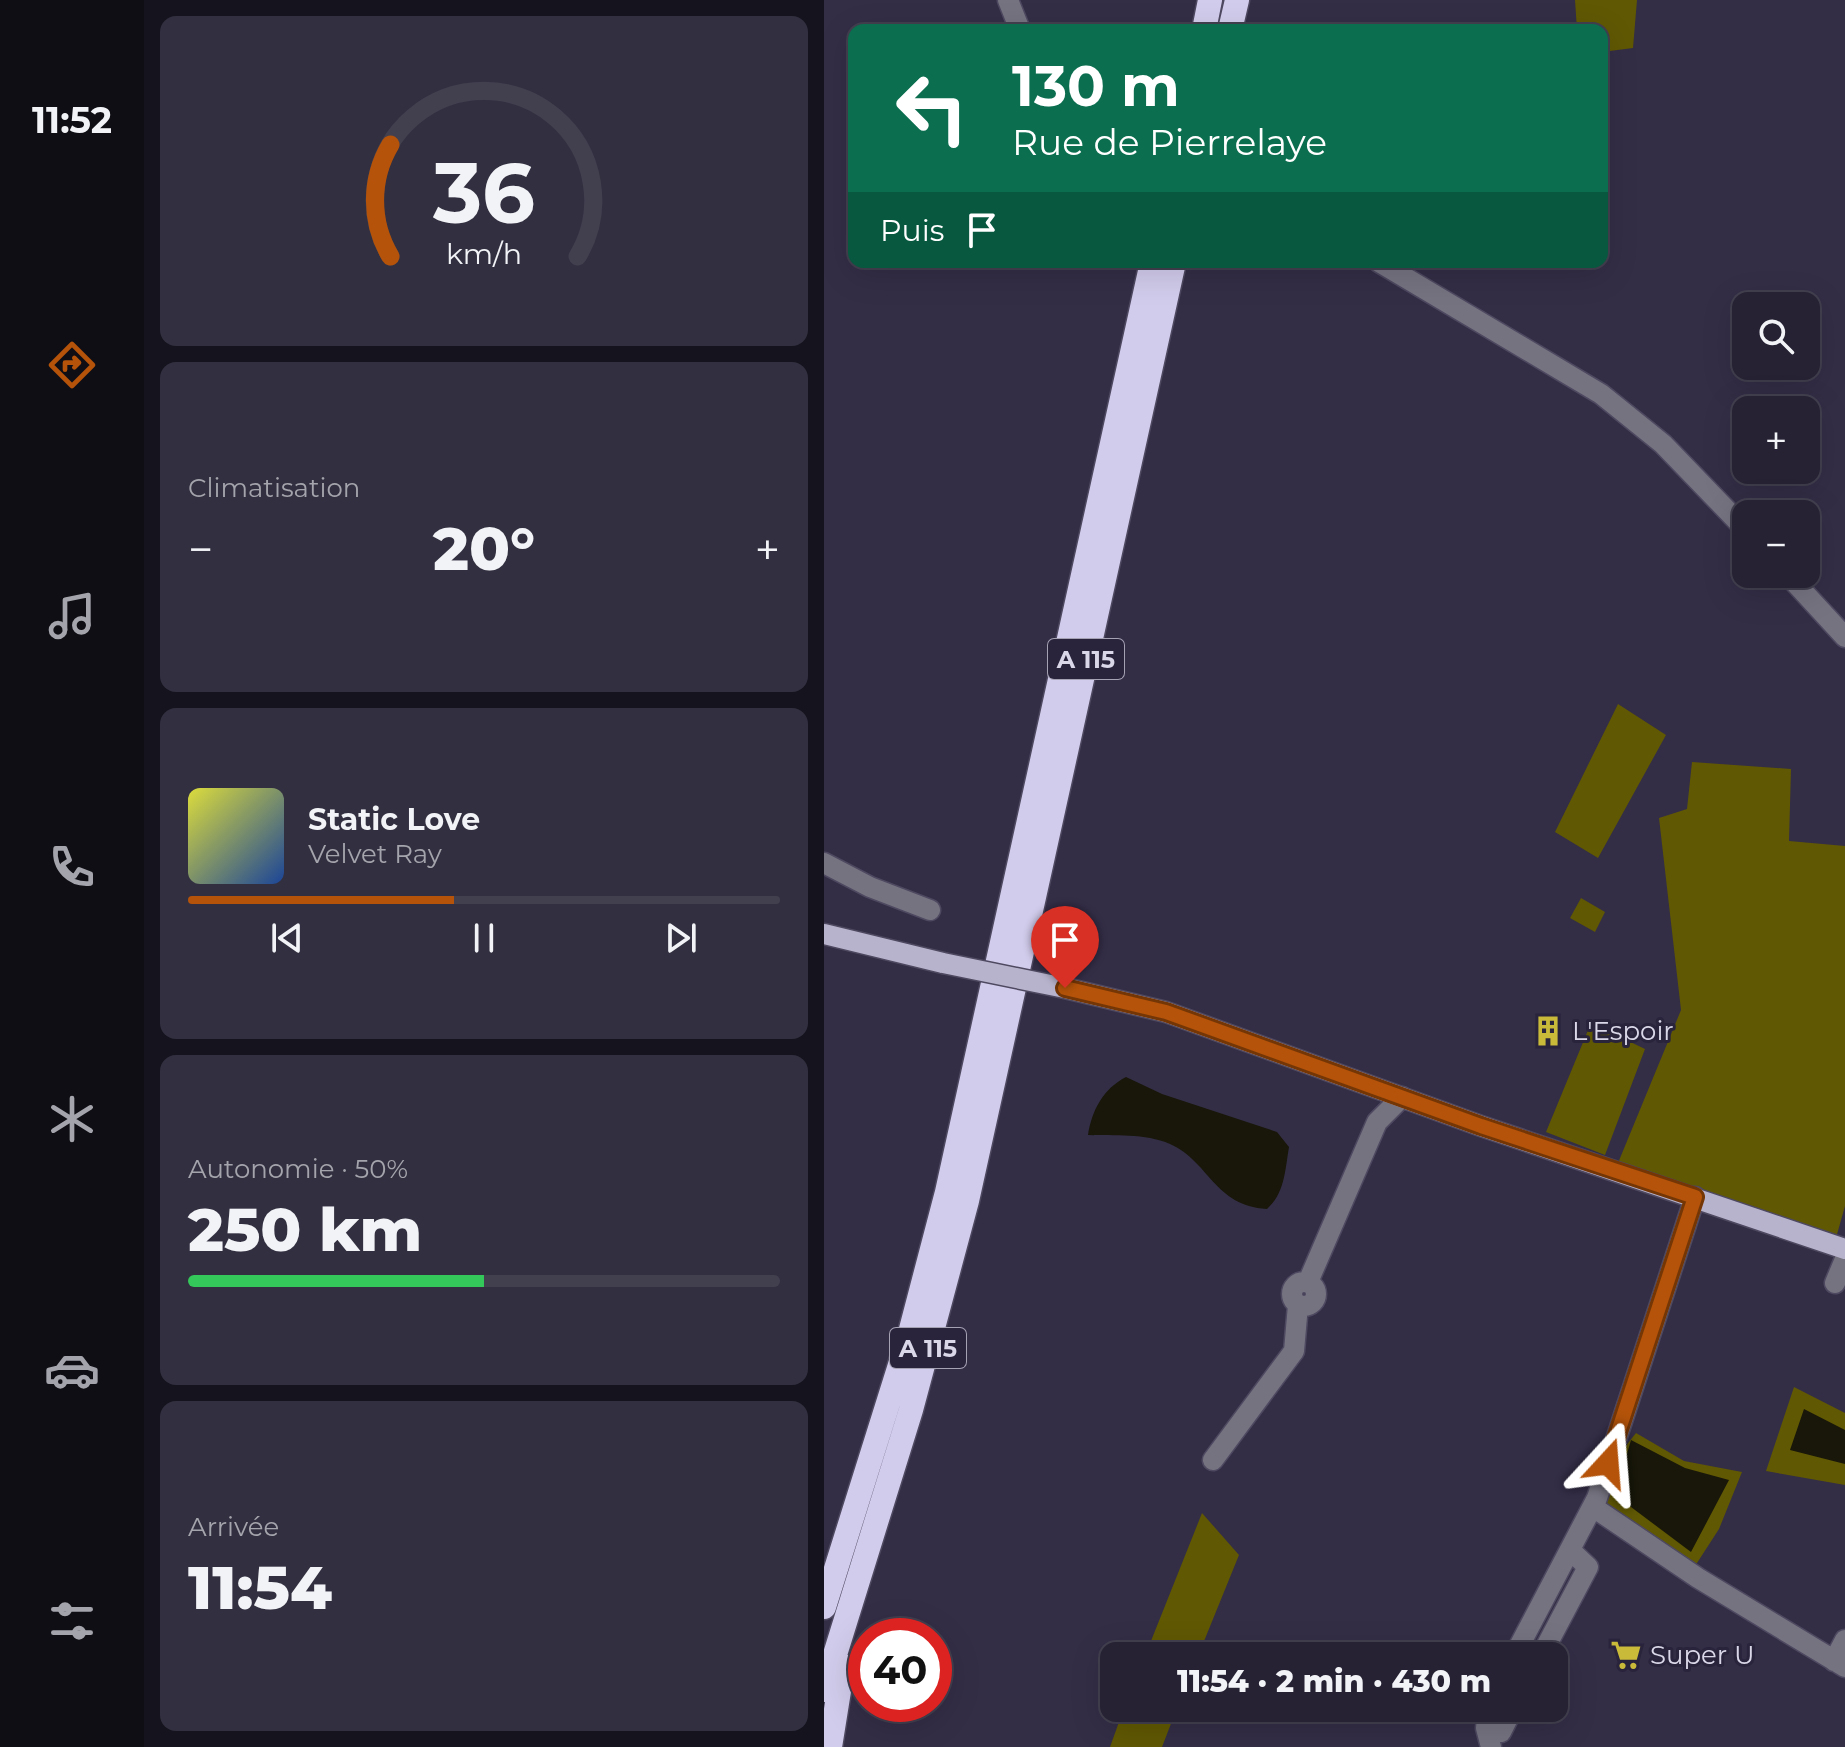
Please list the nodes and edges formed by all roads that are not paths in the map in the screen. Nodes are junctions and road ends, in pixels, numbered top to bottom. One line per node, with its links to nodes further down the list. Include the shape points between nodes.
1 (1008, 0): 4 (street)
2 (1210, 0): 5 (highway)
3 (1237, 0): 6 (highway)
4 (1018, 24)
5 (1205, 24)
6 (1231, 24)
7 (1151, 268): 26 (highway, A 115, via 947,1192 910,1333)
8 (1173, 268): 27 (highway, A 115, via 967,1201)
9 (1389, 268): 10 (street, via 1601,394 1673,454)
10 (1732, 515)
11 (1800, 588): 12 (street)
12 (1845, 637)
13 (824, 863): 14 (street)
14 (930, 910)
15 (824, 934): 16 (main road, bridge, via 1166,1012)
16 (1374, 1086): 17 (main road); 18 (street)
17 (1402, 1097): 18 (street); 19 (main road)
18 (1377, 1122): 23 (street, via 1308,1282 1298,1283 1291,1292 1298,1305 1294,1351)
19 (1695, 1197): 20 (main road); 24 (street)
20 (1845, 1249)
21 (1845, 1259): 22 (street)
22 (1835, 1283)
23 (1213, 1460)
24 (1593, 1507): 25 (street); 31 (street)
25 (1570, 1550): 29 (street); 30 (street, via 1588,1567)
26 (825, 1600)
27 (842, 1636): 32 (highway, A 115); 36 (highway, via 843,1666)
28 (1845, 1640): 31 (street)
29 (1521, 1642)
30 (1548, 1642)
31 (1840, 1664)
32 (824, 1690)
33 (1487, 1722): 35 (street)
34 (1506, 1722): 35 (street)
35 (1496, 1740)
36 (830, 1747)

